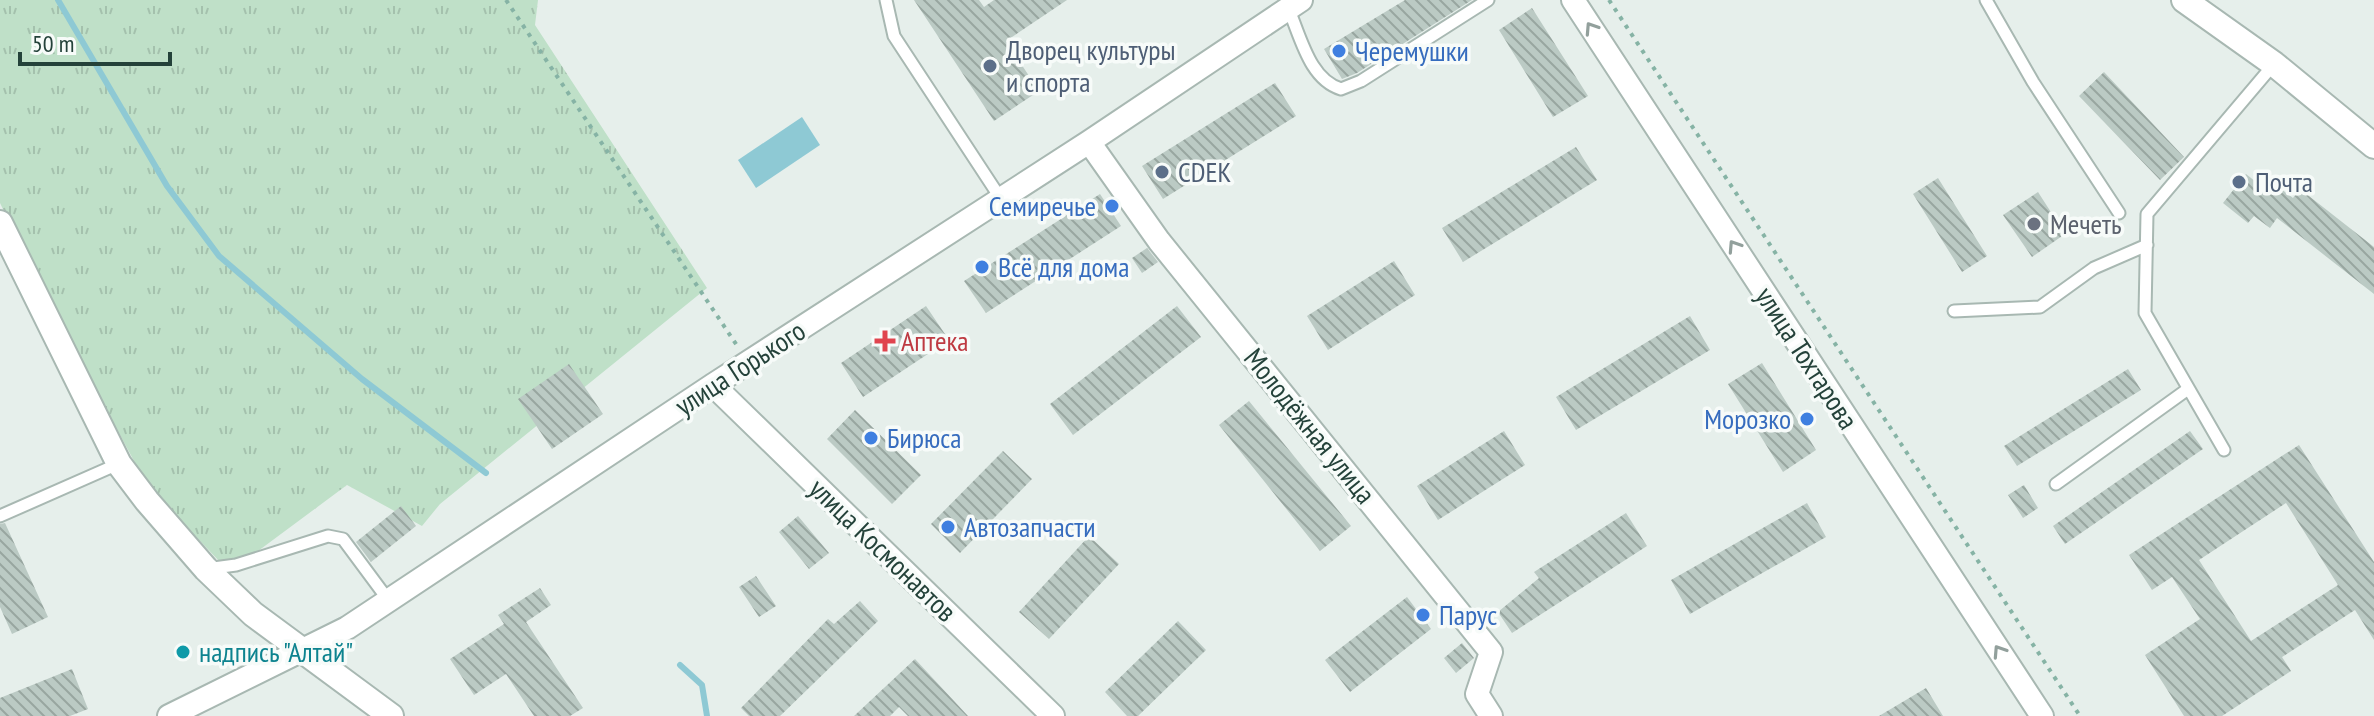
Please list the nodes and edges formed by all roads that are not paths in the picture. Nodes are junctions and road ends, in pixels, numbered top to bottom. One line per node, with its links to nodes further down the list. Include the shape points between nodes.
1 (886, 0): 10 (lane, via 894,36)
2 (1488, 0): 6 (lane, via 1341,89 1326,84 1316,71)
3 (1573, 0): 28 (street, улица Тохтарова, one-way to 3)
4 (1986, 0): 11 (lane)
5 (2184, 0): 7 (street)
6 (1294, 4): 8 (street, улица Горького)
7 (2274, 64): 9 (street); 13 (lane, via 2147,214)
8 (1089, 142): 10 (street, улица Горького); 27 (street, Молодёжная улица, via 1159,241 1491,652 1477,694)
9 (2374, 146)
10 (1001, 199): 15 (street, улица Горького)
11 (2119, 213)
12 (0, 223): 18 (street)
13 (2147, 245): 14 (lane, via 2094,268 2040,307); 16 (lane, via 2145,313)
14 (1954, 311)
15 (713, 385): 22 (street, улица Горького); 26 (street, улица Космонавтов)
16 (2188, 389): 17 (lane); 19 (lane)
17 (2224, 450)
18 (119, 464): 20 (lane); 21 (street)
19 (2056, 484)
20 (0, 516)
21 (206, 569): 22 (lane, via 328,536 343,539); 23 (street, via 253,614)
22 (389, 601): 23 (street, улица Горького)
23 (303, 651): 24 (street, улица Горького); 25 (street)
24 (169, 716)
25 (391, 716)
26 (1053, 716)
27 (1491, 716)
28 (2042, 716)

